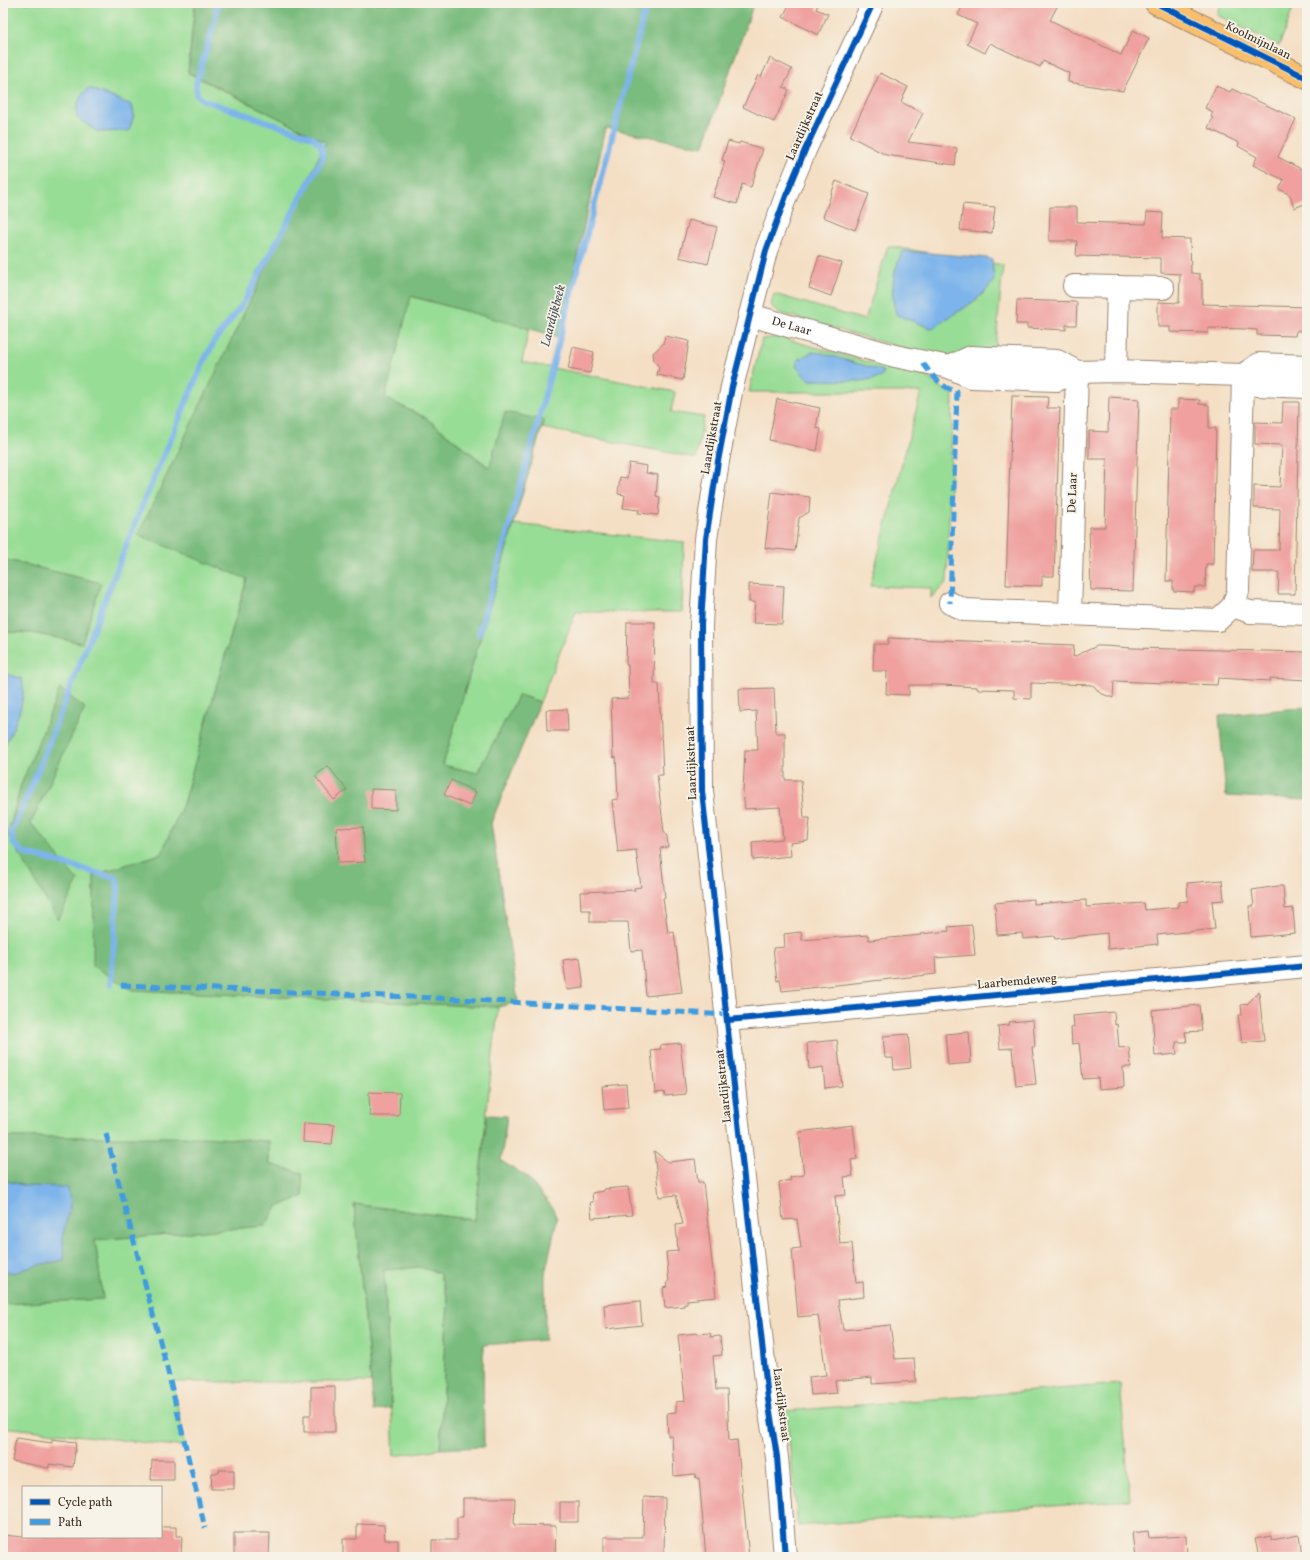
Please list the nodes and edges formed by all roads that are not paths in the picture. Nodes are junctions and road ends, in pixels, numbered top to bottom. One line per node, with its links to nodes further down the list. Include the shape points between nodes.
1 (873, 3): 7 (street, Laardijkstraat, via 786,196 766,251)
2 (1156, 3): 3 (main road, Koolmijnlaan)
3 (1307, 78)
4 (1074, 286): 5 (street)
5 (1118, 287): 6 (street); 9 (street)
6 (1163, 288)
7 (750, 315): 10 (street, De Laar, via 895,356 949,367 971,377 1057,380); 18 (street, Laardijkstraat, via 732,387 718,462 706,539 701,624 702,791)
8 (1307, 366): 11 (street, via 1259,364)
9 (1116, 371): 10 (street, De Laar); 11 (street, De Laar)
10 (1077, 372): 15 (street, De Laar)
11 (1243, 375): 12 (street, De Laar, via 1257,385); 14 (street, via 1238,591)
12 (1307, 387)
13 (950, 603): 15 (street, via 964,610)
14 (1233, 606): 15 (street, via 1218,620); 16 (street, via 1250,612)
15 (1070, 614)
16 (1307, 614)
17 (1307, 966): 18 (street, Laarbemdeweg)
18 (728, 1020): 19 (street, Laardijkstraat, via 776,1457)
19 (782, 1553)

